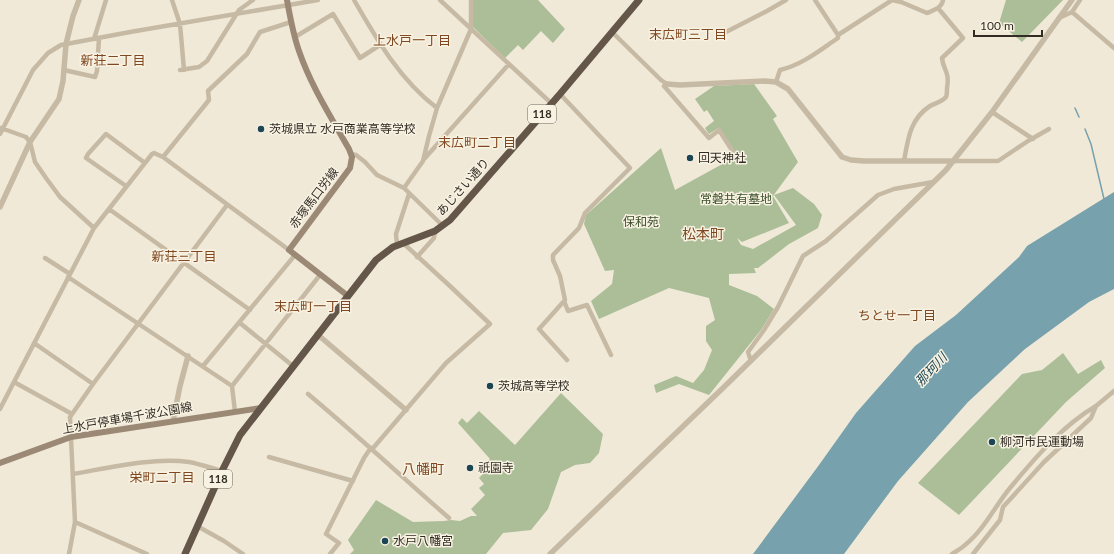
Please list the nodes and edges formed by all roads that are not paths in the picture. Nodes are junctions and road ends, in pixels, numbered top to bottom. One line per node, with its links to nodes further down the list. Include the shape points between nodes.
1 (79, 0): 29 (street)
2 (106, 0): 28 (street)
3 (172, 0): 22 (street)
4 (318, 0): 16 (street)
5 (354, 0): 30 (street)
6 (440, 0): 23 (street)
7 (471, 0): 23 (street)
8 (639, 0): 24 (highway, あじさい通り / 118)
9 (786, 0): 25 (street)
10 (815, 0): 26 (street)
11 (892, 0): 17 (street, via 927,13); 26 (street)
12 (943, 0): 17 (street)
13 (1072, 0): 20 (street)
14 (1080, 0): 18 (street)
15 (250, 1): 19 (street)
16 (287, 3): 19 (street); 21 (main road)
17 (938, 8): 48 (street, via 963,38 942,58 949,80 946,97 931,105 914,120)
18 (1072, 12): 20 (street); 31 (street)
19 (237, 14): 22 (street); 22 (street, via 207,61 182,70)
20 (1059, 18): 39 (street)
21 (291, 22): 27 (main road); 46 (street, via 260,32 247,54 208,91 209,100)
22 (180, 24): 28 (street)
23 (471, 29): 32 (street); 38 (street)
24 (612, 32): 35 (street); 36 (highway, あじさい通り / 118)
25 (726, 32)
26 (838, 35): 34 (street, via 838,38 804,60 780,70)
27 (295, 37): 30 (street, via 333,14 360,58); 44 (main road, via 312,82)
28 (96, 38): 29 (street); 33 (street, via 95,77)
29 (66, 44): 33 (street); 40 (street, via 55,49 37,64)
30 (380, 45): 38 (street, via 412,86)
31 (1114, 48)
32 (509, 64): 37 (street); 47 (street)
33 (64, 70): 43 (street, via 59,99)
34 (776, 82): 35 (street); 48 (street, via 788,89 842,156 851,160)
35 (666, 85): 45 (street, via 709,138 719,130)
36 (560, 94): 37 (highway, あじさい通り / 118); 70 (street, via 630,168 585,213 579,228 553,256 560,276)
37 (552, 103): 58 (highway, あじさい通り / 118)
38 (437, 108): 47 (street)
39 (992, 112): 42 (street); 49 (street)
40 (1, 130): 43 (street, via 26,137)
41 (1049, 130): 42 (street)
42 (1033, 139): 49 (street, via 998,161)
43 (30, 142): 56 (street); 59 (street, via 35,162 60,197)
44 (351, 154): 53 (street, via 365,162 376,175); 62 (main road, 赤塚馬口労線, via 350,168)
45 (735, 155)
46 (163, 157): 50 (street, via 154,153); 55 (street)
47 (423, 161): 53 (street)
48 (904, 161): 49 (street)
49 (954, 161): 51 (street)
50 (144, 163): 52 (street); 52 (street, via 106,134 88,154 86,158)
51 (935, 182): 80 (street); 80 (street, via 894,189 878,195 826,241 803,256 778,307 748,352)
52 (126, 186): 57 (street)
53 (404, 188): 54 (street)
54 (409, 194): 58 (street); 61 (street, via 396,234)
55 (227, 205): 62 (street); 66 (street)
56 (0, 207)
57 (109, 209): 59 (street); 66 (street)
58 (443, 226): 60 (highway, あじさい通り / 118)
59 (94, 228): 67 (street)
60 (435, 231): 61 (highway, あじさい通り / 118); 64 (street, via 434,238)
61 (400, 244): 64 (street); 69 (highway, あじさい通り / 118, via 379,256)
62 (289, 250): 63 (main road)
63 (295, 255): 68 (main road); 71 (street)
64 (417, 257): 91 (street, via 490,324 446,363)
65 (45, 258): 67 (street)
66 (183, 262): 71 (street); 72 (street)
67 (69, 276): 72 (street); 75 (street)
68 (320, 276): 69 (main road); 76 (street)
69 (348, 296): 74 (highway, あじさい通り / 118)
70 (564, 301): 77 (street, via 568,311 587,305); 79 (street, via 539,329)
71 (250, 310): 73 (street)
72 (138, 323): 78 (street); 84 (street)
73 (240, 323): 76 (street); 81 (street)
74 (317, 334): 82 (highway, あじさい通り / 118); 91 (street)
75 (34, 343): 83 (street); 84 (street)
76 (266, 344): 82 (street); 85 (street)
77 (611, 355)
78 (188, 356): 81 (street); 94 (street)
79 (567, 360)
80 (751, 361): 110 (street)
81 (203, 366): 85 (street)
82 (293, 366): 89 (highway, あじさい通り / 118)
83 (14, 382): 90 (street); 93 (street)
84 (93, 384): 93 (street)
85 (232, 386): 92 (street)
86 (1114, 391): 88 (street)
87 (308, 394): 96 (street)
88 (1096, 406): 111 (street, via 1080,416 1050,443 1010,488 973,537); 112 (street, via 1091,418 1044,462 1003,507 1000,520)
89 (261, 408): 92 (main road, 上水戸停車場千波公園線); 99 (highway, 118, via 240,435)
90 (0, 409)
91 (406, 410): 96 (street)
92 (236, 412): 94 (main road, 上水戸停車場千波公園線)
93 (72, 414): 95 (street)
94 (173, 421): 95 (main road, 上水戸停車場千波公園線)
95 (71, 437): 98 (main road, 上水戸停車場千波公園線); 100 (street)
96 (370, 449): 101 (street); 102 (street)
97 (269, 457): 101 (street)
98 (0, 463)
99 (222, 472): 100 (street, via 179,461 140,462); 104 (highway, 118)
100 (73, 474): 103 (street)
101 (353, 481): 109 (street, via 326,534 339,543)
102 (449, 518)
103 (76, 522): 105 (street); 106 (street)
104 (197, 526): 107 (highway, 118); 108 (street)
105 (69, 554)
106 (147, 554)
107 (185, 554)
108 (243, 554)
109 (330, 554)
110 (550, 554)
111 (952, 554)
112 (973, 554)

